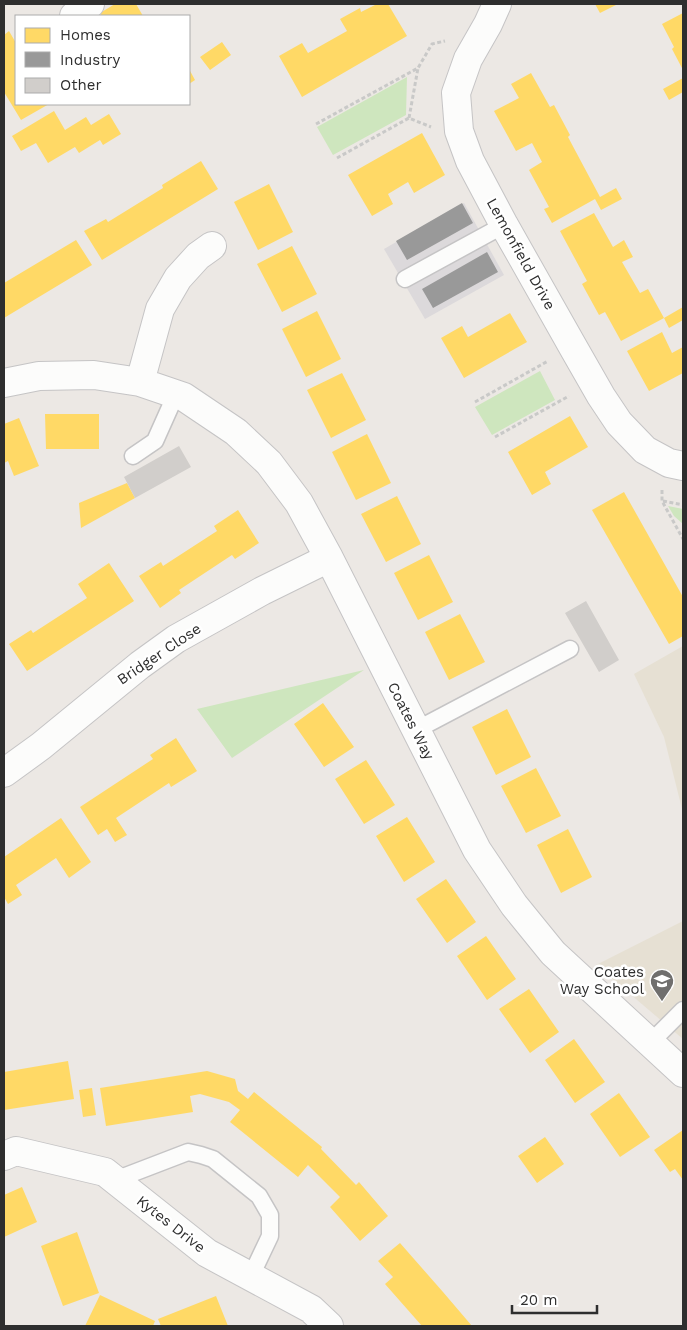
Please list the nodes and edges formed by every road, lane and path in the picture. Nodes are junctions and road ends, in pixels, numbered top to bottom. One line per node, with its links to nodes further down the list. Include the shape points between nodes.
1 (90, 4): 3 (street)
2 (497, 4): 4 (street, Lemonfield Drive)
3 (75, 15)
4 (484, 32): 5 (path, via 432,44); 8 (street, Lemonfield Drive, via 468,59 456,94)
5 (418, 68): 6 (path); 7 (path)
6 (409, 118): 8 (path); 9 (path)
7 (316, 124)
8 (462, 142): 10 (street, Lemonfield Drive)
9 (337, 158)
10 (504, 225): 12 (lane); 13 (street, Lemonfield Drive)
11 (212, 246): 14 (street, via 178,278 160,309)
12 (405, 279)
13 (573, 347): 15 (street, Lemonfield Drive); 18 (path)
14 (140, 382): 16 (street, Coates Way, via 94,375 39,376); 17 (street, Coates Way)
15 (593, 382): 19 (path); 21 (street, Lemonfield Drive, via 619,423 645,450)
16 (4, 383)
17 (176, 394): 20 (lane, via 155,442); 25 (street, Coates Way, via 236,432 269,463 300,504)
18 (475, 402)
19 (495, 437)
20 (133, 456)
21 (676, 465): 22 (path, via 662,483)
22 (662, 501): 23 (path); 24 (path)
23 (683, 505)
24 (683, 539)
25 (329, 558): 27 (street, Coates Way); 28 (street, Bridger Close, via 262,591 176,640)
26 (570, 649): 27 (lane)
27 (416, 730): 30 (street, Coates Way, via 477,850 514,905 553,953)
28 (4, 773)
29 (683, 1010): 30 (lane)
30 (650, 1043): 31 (street, Coates Way)
31 (683, 1073)
32 (4, 1156): 33 (street, Kytes Drive, via 16,1151 105,1172)
33 (116, 1180): 34 (street, Kytes Drive, via 207,1253); 34 (lane, via 188,1152 213,1159 259,1196 270,1215 270,1236)
34 (252, 1276): 35 (street, Kytes Drive, via 311,1309)
35 (329, 1326)

